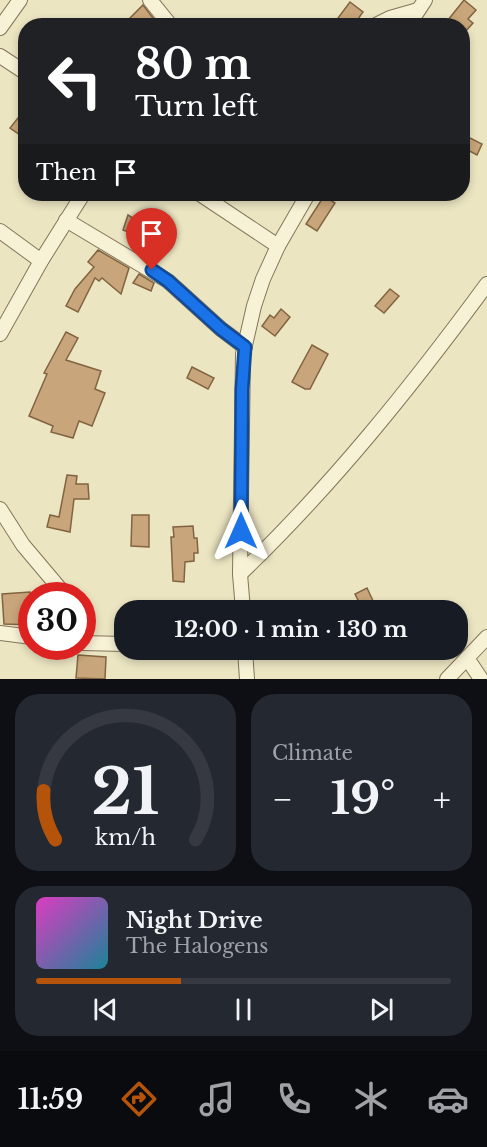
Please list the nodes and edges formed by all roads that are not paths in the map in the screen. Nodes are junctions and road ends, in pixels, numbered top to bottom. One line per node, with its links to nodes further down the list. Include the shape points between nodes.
1 (20, 0): 7 (street)
2 (150, 0): 4 (street)
3 (421, 5): 5 (street); 6 (street)
4 (165, 18)
5 (390, 18)
6 (413, 18)
7 (0, 28)
8 (0, 56): 9 (street)
9 (18, 68)
10 (78, 201): 13 (street)
11 (210, 201): 15 (street)
12 (304, 201): 15 (street)
13 (66, 219): 16 (street); 19 (street, via 168,281)
14 (0, 231): 16 (street)
15 (278, 246): 19 (street, via 254,306)
16 (41, 261): 18 (street)
17 (486, 286): 21 (street, via 338,473)
18 (0, 334)
19 (245, 347): 21 (street)
20 (0, 509): 22 (street)
21 (240, 574): 23 (street)
22 (54, 582)
23 (242, 600)
24 (0, 633): 25 (street)
25 (18, 635)
26 (487, 637): 29 (street)
27 (96, 643): 28 (street)
28 (114, 644)
29 (468, 657)
30 (246, 660): 33 (street)
31 (465, 660): 34 (street)
32 (468, 660): 35 (street)
33 (247, 679)
34 (447, 679)
35 (481, 679)

